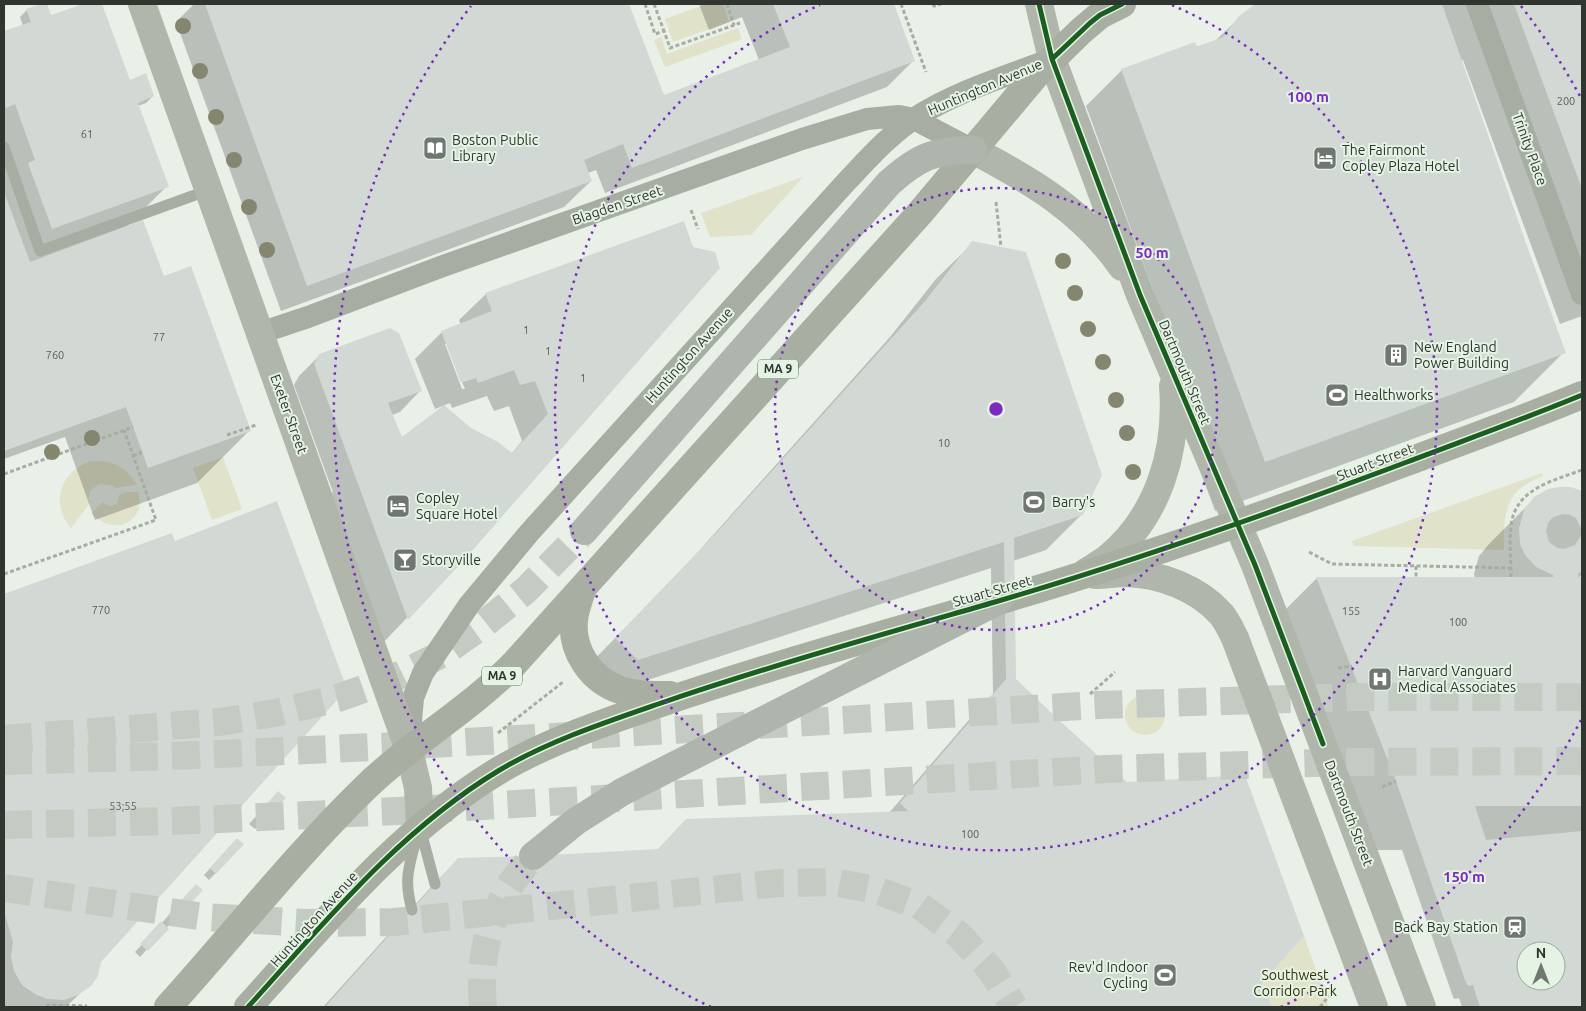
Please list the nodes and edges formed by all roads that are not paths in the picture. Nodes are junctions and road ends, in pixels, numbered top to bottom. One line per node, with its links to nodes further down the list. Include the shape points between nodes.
1 (142, 4): 9 (main road, Exeter Street)
2 (1039, 4): 5 (main road, Dartmouth Street)
3 (1122, 4): 5 (main road, MA 9, via 1090,23)
4 (1477, 4): 10 (street, Trinity Place)
5 (1052, 59): 6 (street, Huntington Avenue, via 954,97); 8 (main road, Huntington Avenue / MA 9); 11 (main road, Dartmouth Street)
6 (914, 119): 8 (street, Blagden Street); 12 (street, Blagden Street, via 899,116 867,119 829,129); 21 (street, Huntington Avenue, via 847,181 482,589 420,681 411,707)
7 (4, 147): 9 (lane, via 40,251)
8 (973, 150): 11 (main road, via 1034,184 1066,207 1105,245); 16 (highway, via 953,150 919,159 889,183); 18 (main road, Huntington Avenue / MA 9)
9 (209, 190): 12 (main road, Exeter Street)
10 (1582, 294)
11 (1140, 295): 13 (main road, Dartmouth Street)
12 (260, 333): 21 (main road, Exeter Street)
13 (1171, 368): 15 (main road, Dartmouth Street); 17 (main road, via 1174,428 1166,470 1154,500 1126,540 1108,558)
14 (1582, 395): 15 (main road, Stuart Street)
15 (1238, 524): 17 (main road, Stuart Street); 29 (main road, Dartmouth Street)
16 (584, 531)
17 (1081, 576): 19 (main road, Stuart Street); 28 (main road, via 1127,573 1155,577 1199,595 1222,614 1235,638)
18 (583, 588): 20 (main road, via 574,631 578,651 590,670 607,685 631,693); 21 (main road, Huntington Avenue / MA 9, via 495,683)
19 (998, 601): 20 (main road, Stuart Street, via 783,663); 23 (highway, via 622,792 575,822)
20 (686, 695): 22 (main road, Stuart Street, via 521,758 478,784)
21 (409, 750): 22 (main road, Exeter Street, via 418,788); 26 (main road, Huntington Avenue / MA 9, via 366,787 296,860)
22 (420, 827): 24 (lane); 25 (lane, via 407,874); 27 (main road, Huntington Avenue, via 362,882)
23 (533, 856)
24 (435, 884)
25 (412, 910)
26 (168, 1007)
27 (248, 1007)
28 (1374, 1007)
29 (1422, 1007)

